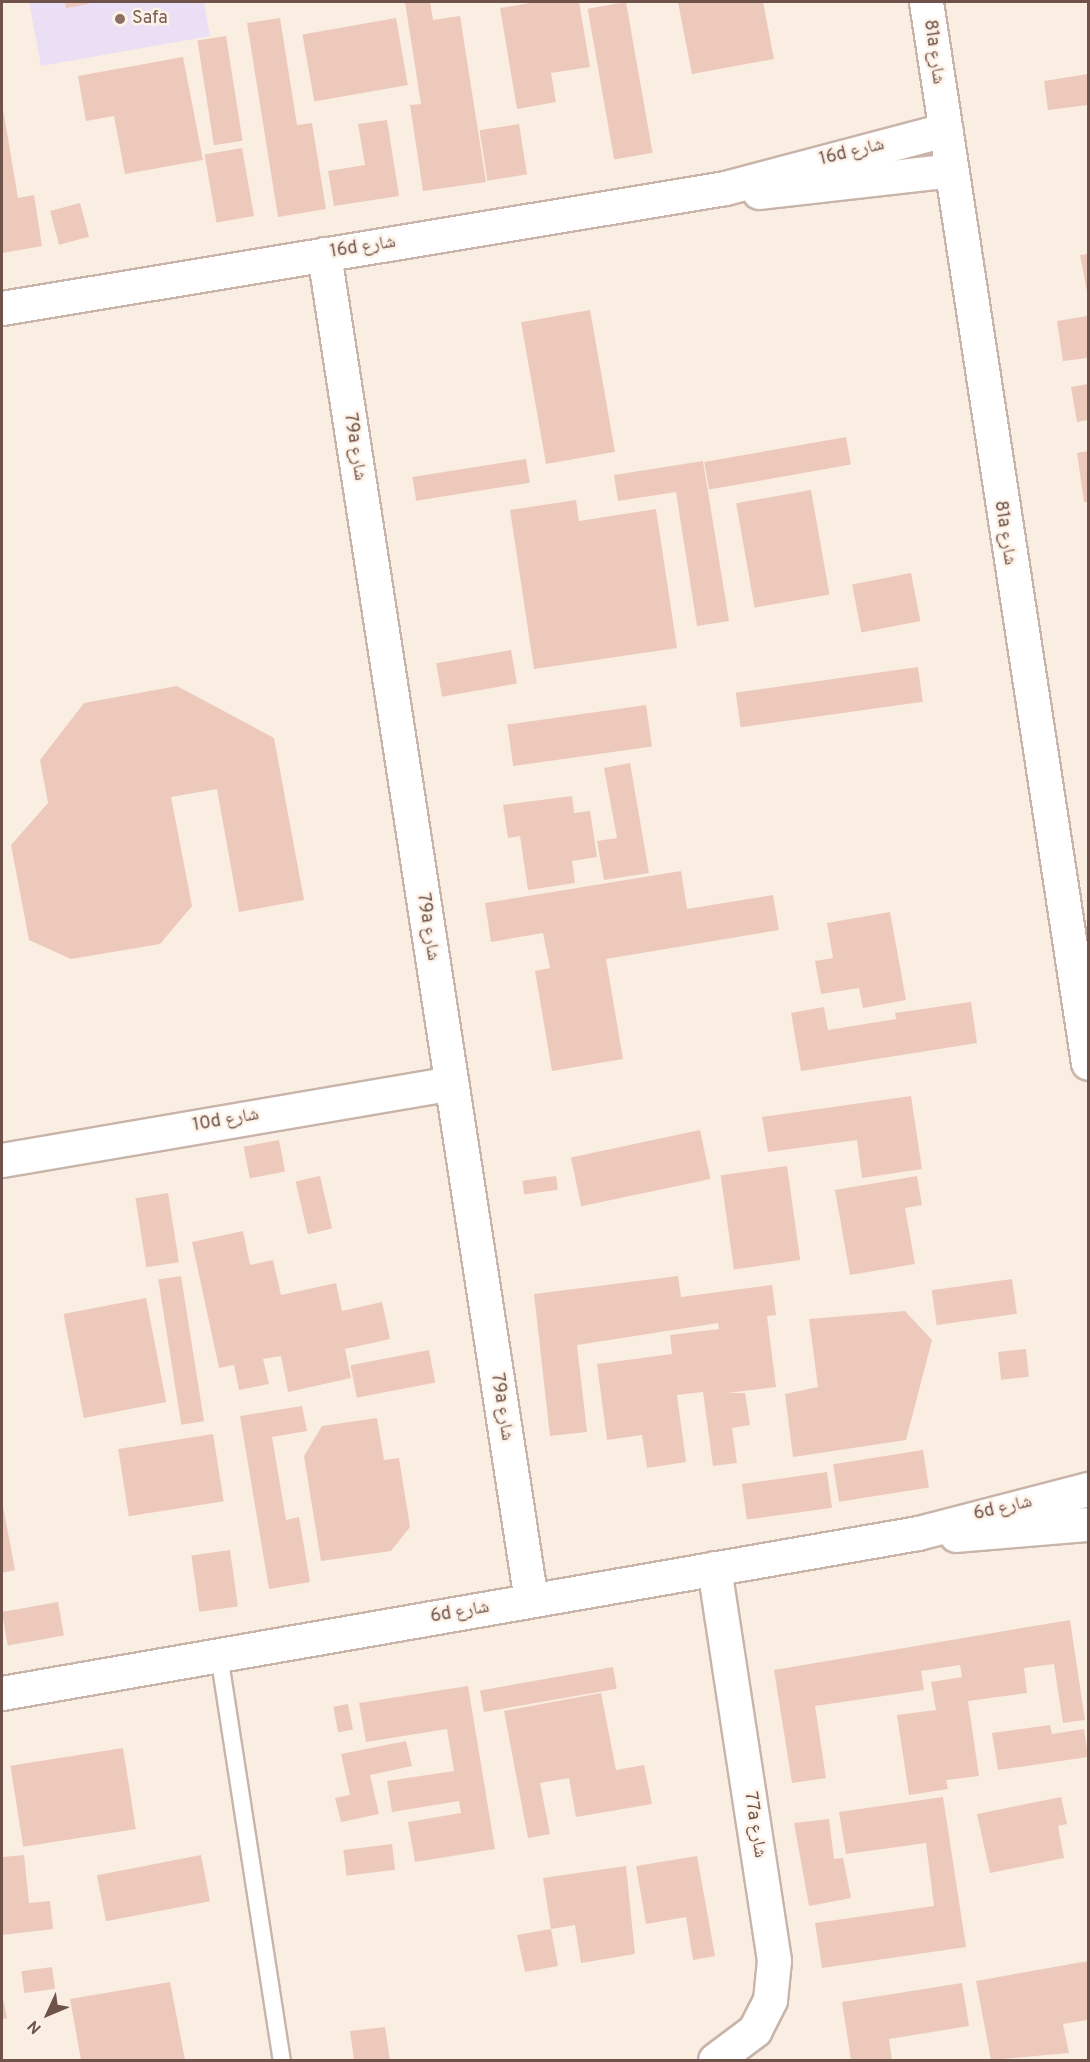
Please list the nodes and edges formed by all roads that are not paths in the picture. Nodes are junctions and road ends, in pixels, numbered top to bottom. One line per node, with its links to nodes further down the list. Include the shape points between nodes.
1 (926, 2): 2 (street, 81a شارع)
2 (945, 130): 3 (street, 81a شارع); 4 (street, 16d شارع)
3 (951, 170): 4 (street, 16d شارع, via 794,191); 7 (street, 81a شارع)
4 (725, 189): 5 (street, 16d شارع)
5 (324, 254): 6 (street, 16d شارع); 8 (street, 79a شارع)
6 (2, 308)
7 (1089, 1063)
8 (451, 1083): 9 (street, 10d شارع); 14 (street, 79a شارع)
9 (2, 1160)
10 (1089, 1489): 12 (street, 6d شارع)
11 (1089, 1524): 12 (street, 6d شارع, via 966,1535)
12 (918, 1533): 13 (street, 6d شارع)
13 (714, 1568): 14 (street, 6d شارع); 18 (street, 77a شارع, via 774,1960 770,2000 755,2030)
14 (531, 1600): 15 (street, 6d شارع)
15 (219, 1655): 16 (street, 6d شارع); 17 (lane)
16 (2, 1693)
17 (282, 2061)
18 (715, 2061)

